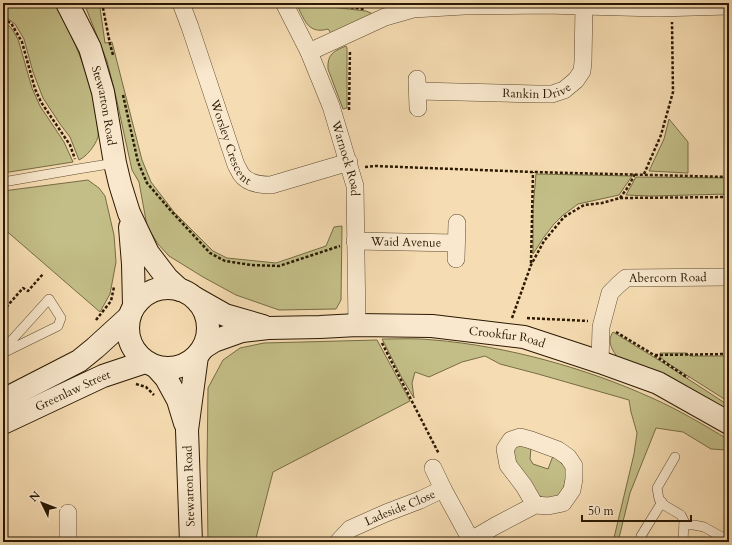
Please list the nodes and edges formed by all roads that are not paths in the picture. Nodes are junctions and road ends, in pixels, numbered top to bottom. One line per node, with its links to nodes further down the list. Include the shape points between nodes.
1 (67, 3): 9 (main road, Stewarton Road, via 90,48 103,92)
2 (181, 3): 10 (street, Worsley Crescent, via 236,165 242,176 261,185 272,185)
3 (284, 3): 7 (street, Warnock Road)
4 (545, 4): 5 (street); 7 (street, via 414,9 385,17)
5 (584, 6): 6 (street); 8 (street, Rankin Drive, via 582,71 564,90 552,94 537,94 418,85)
6 (729, 6)
7 (309, 52): 10 (street, Warnock Road, via 331,106)
8 (418, 108)
9 (115, 163): 11 (lane); 12 (main road, Stewarton Road)
10 (349, 166): 14 (street, Warnock Road, via 355,186)
11 (3, 182)
12 (129, 213): 16 (main road, Stewarton Road, via 148,253 168,278); 17 (main road, Stewarton Road, via 133,264)
13 (457, 223): 14 (street, Waid Avenue, via 456,251)
14 (355, 241): 18 (street, Warnock Road)
15 (729, 277): 23 (street, Abercorn Road, via 626,278 610,293 601,327)
16 (186, 293): 17 (main road, via 168,288 155,290 143,296); 19 (main road, Crookfur Road, via 225,314); 21 (main road, via 200,304 206,314 207,337)
17 (132, 311): 24 (main road, via 127,330 129,342 136,354); 25 (main road, Greenlaw Street, via 79,361)
18 (357, 325): 19 (main road, Crookfur Road); 23 (main road, Crookfur Road, via 432,326 524,337)
19 (268, 328): 21 (main road, Crookfur Road, via 231,334 214,341)
20 (3, 350): 22 (lane, via 49,299 61,318 58,326)
21 (200, 352): 24 (main road, via 189,363 179,367 168,369); 28 (main road, Stewarton Road)
22 (3, 353)
23 (600, 362): 27 (main road, Crookfur Road, via 658,383)
24 (151, 365): 26 (main road, Greenlaw Street, via 103,376); 28 (main road, Stewarton Road, via 166,378 178,400)
25 (3, 400)
26 (3, 423)
27 (729, 423)
28 (188, 430): 40 (main road, Stewarton Road)
29 (675, 457): 32 (lane, via 657,488 658,499)
30 (433, 468): 31 (street, Ladeside Close)
31 (443, 489): 37 (street, Ladeside Close); 41 (street, Ladeside Close, via 350,529)
32 (662, 502): 35 (lane, via 681,514); 36 (lane)
33 (535, 505): 33 (street, Ladeside Close, via 508,465 505,449 511,440 520,437 558,450 568,457 574,466 572,490 563,503); 37 (street, Ladeside Close)
34 (68, 513): 39 (street)
35 (684, 525): 38 (lane, via 704,527); 42 (lane)
36 (641, 536)
37 (472, 541)
38 (729, 541)
39 (68, 542)
40 (191, 542)
41 (338, 542)
42 (683, 542)

